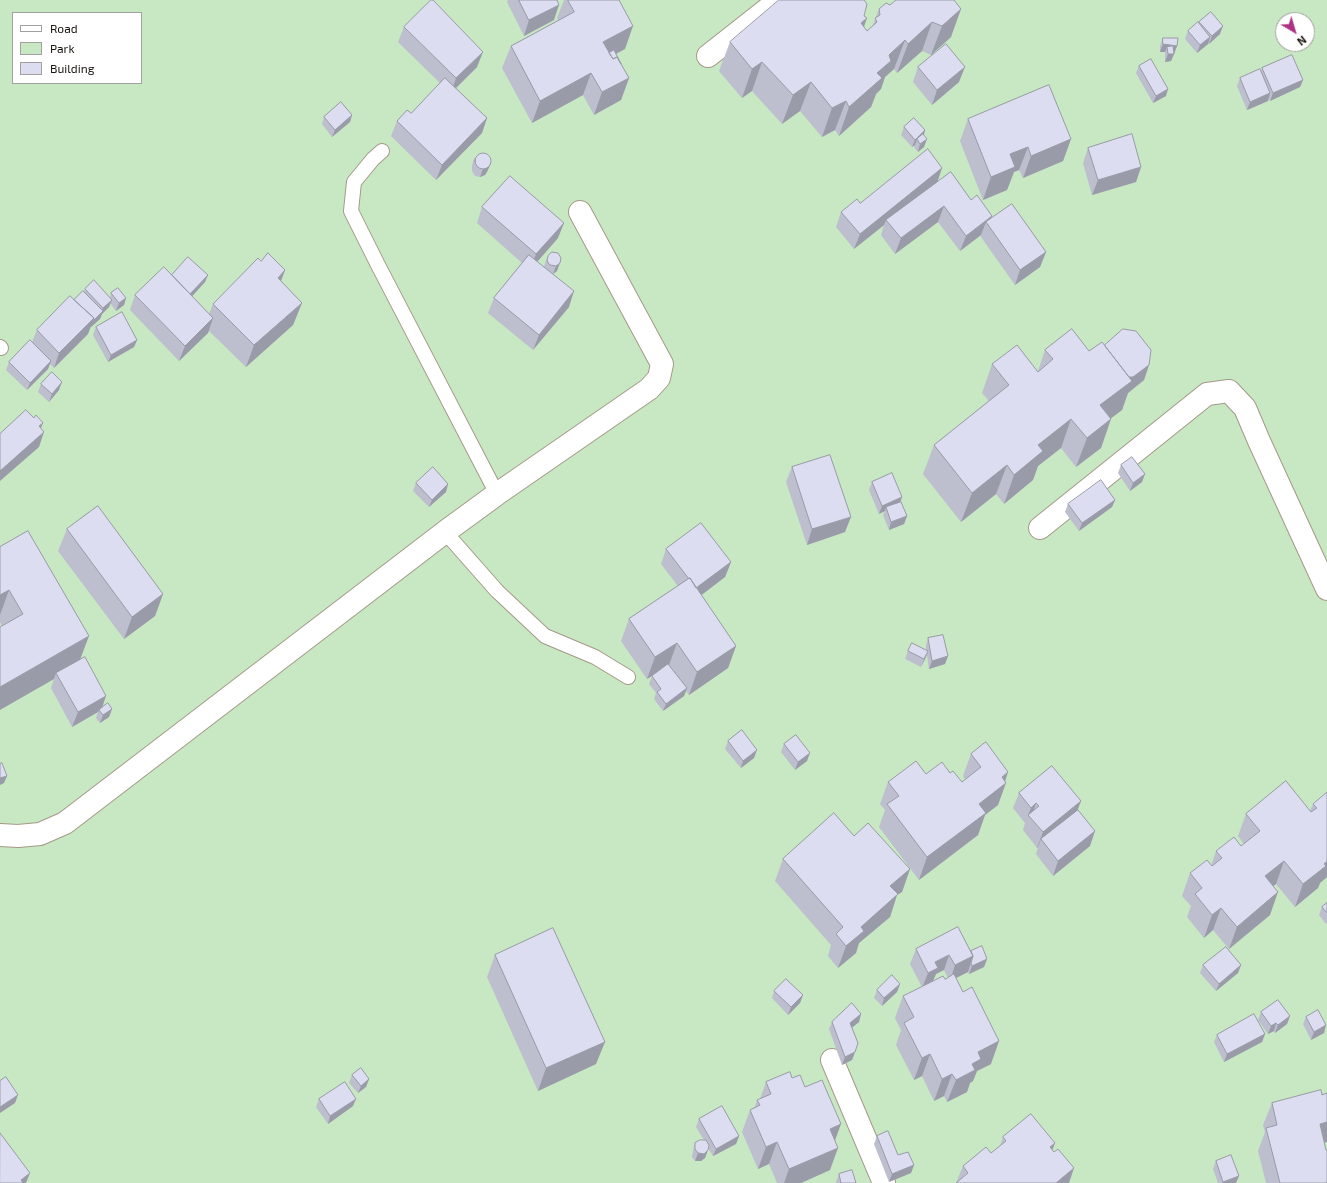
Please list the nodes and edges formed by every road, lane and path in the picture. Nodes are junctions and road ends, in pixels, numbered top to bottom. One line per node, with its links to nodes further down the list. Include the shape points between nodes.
1 (779, 0): 2 (street)
2 (708, 56)
3 (382, 151): 5 (lane, via 354,182 351,211)
4 (580, 212): 5 (street, via 662,364 659,378 649,389)
5 (497, 494): 7 (street)
6 (1040, 528): 8 (street, via 1207,394 1229,391 1245,408)
7 (445, 532): 9 (lane, via 497,591 545,636 595,657); 10 (street, via 65,823 40,834)
8 (1327, 589)
9 (628, 677)
10 (0, 835)
11 (832, 1060): 12 (street)
12 (884, 1183)

